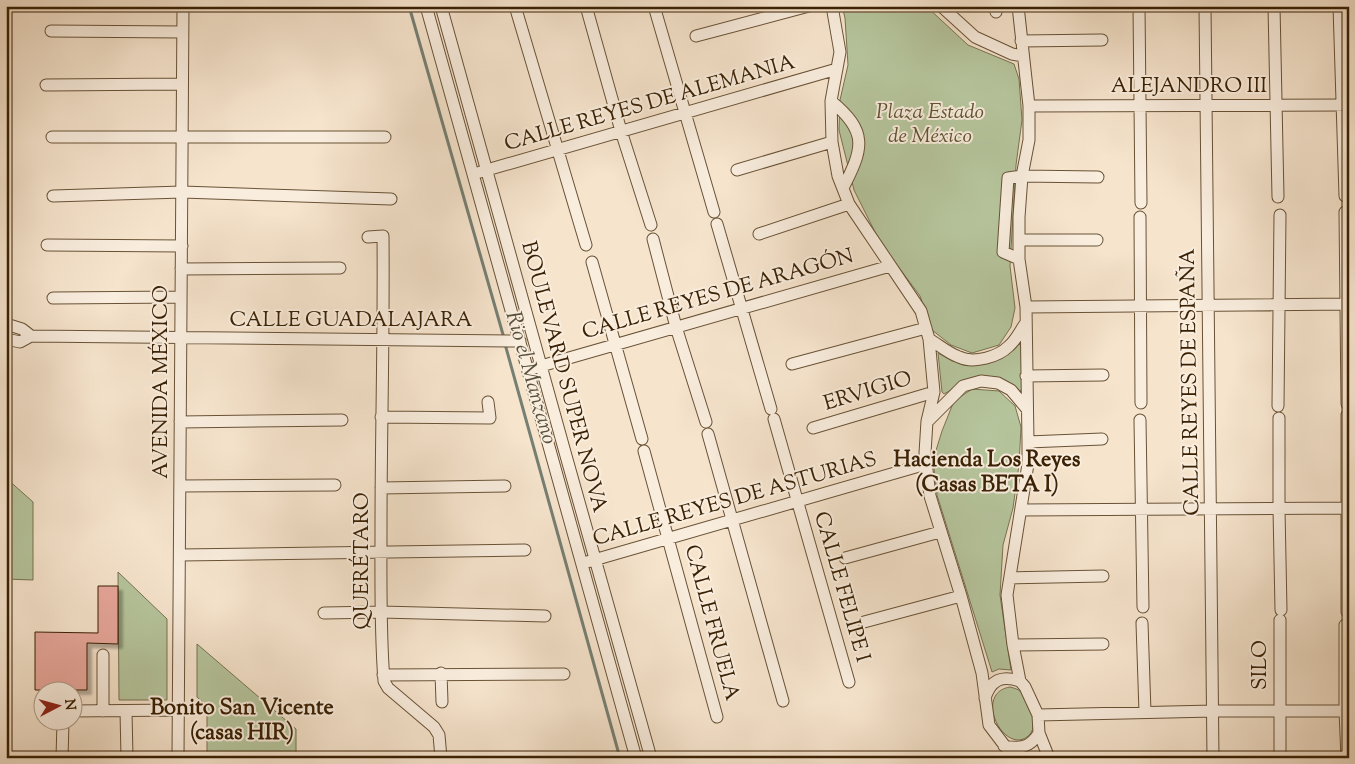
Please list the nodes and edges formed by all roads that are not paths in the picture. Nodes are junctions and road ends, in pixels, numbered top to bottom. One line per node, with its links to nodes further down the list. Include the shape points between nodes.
1 (183, 6): 16 (street, AVENIDA MÉXICO)
2 (426, 6): 39 (street, BOULEVARD SUPER NOVA)
3 (441, 6): 37 (street, BOULEVARD SUPER NOVA)
4 (515, 6): 36 (street)
5 (586, 6): 31 (street)
6 (654, 6): 30 (street)
7 (809, 6): 17 (street)
8 (832, 6): 21 (street, via 840,52)
9 (941, 6): 20 (street, via 975,36)
10 (1018, 6): 19 (street)
11 (1139, 6): 29 (street)
12 (1205, 6): 25 (street, CALLE REYES DE ESPAÑA)
13 (1274, 6): 26 (street)
14 (1339, 6): 27 (street)
15 (51, 32): 16 (street)
16 (182, 32): 22 (street, AVENIDA MÉXICO)
17 (696, 36)
18 (1102, 40): 19 (street)
19 (1021, 41): 20 (street)
20 (1023, 56): 28 (street)
21 (837, 69): 24 (street); 30 (street, CALLE REYES DE ALEMANIA)
22 (182, 84): 23 (street); 32 (street, AVENIDA MÉXICO)
23 (46, 85)
24 (831, 101): 35 (street); 42 (street, via 855,125 859,142 857,161)
25 (1207, 105): 26 (street, ALEJANDRO III); 29 (street, ALEJANDRO III); 72 (street, CALLE REYES DE ESPAÑA)
26 (1276, 105): 27 (street, ALEJANDRO III); 46 (street)
27 (1345, 105): 45 (street)
28 (1029, 106): 29 (street, ALEJANDRO III); 40 (street, via 1029,140)
29 (1141, 106): 48 (street)
30 (684, 113): 31 (street, CALLE REYES DE ALEMANIA); 50 (street)
31 (621, 131): 36 (street, CALLE REYES DE ALEMANIA); 55 (street)
32 (182, 137): 33 (street); 34 (street); 43 (street, AVENIDA MÉXICO)
33 (386, 137)
34 (52, 138)
35 (832, 142): 38 (street); 42 (street)
36 (558, 150): 37 (street, CALLE REYES DE ALEMANIA); 62 (street)
37 (488, 170): 39 (street, CALLE REYES DE ALEMANIA); 88 (street, BOULEVARD SUPER NOVA)
38 (737, 170)
39 (473, 174): 85 (street, BOULEVARD SUPER NOVA)
40 (1022, 176): 41 (street); 59 (street); 64 (street, via 1008,178 1003,252)
41 (1098, 177)
42 (842, 188): 49 (street)
43 (182, 192): 44 (street); 47 (street); 63 (street, AVENIDA MÉXICO)
44 (53, 196)
45 (1345, 196)
46 (1278, 197)
47 (391, 199)
48 (1141, 203)
49 (849, 204): 56 (street); 66 (street)
50 (714, 212)
51 (1346, 212): 71 (street)
52 (1280, 215): 73 (street, SILO)
53 (1140, 217): 74 (street)
54 (717, 224): 76 (street, CALLE FELIPE I)
55 (651, 225)
56 (759, 234)
57 (368, 237): 84 (street, QUERÉTARO, via 383,236)
58 (653, 239): 79 (street)
59 (1019, 240): 60 (street); 64 (street)
60 (1097, 240)
61 (47, 245): 63 (street)
62 (586, 245)
63 (182, 246): 68 (street, AVENIDA MÉXICO)
64 (1019, 259): 75 (street)
65 (592, 262): 86 (street)
66 (890, 266): 76 (street, CALLE REYES DE ARAGÓN); 80 (street, via 921,311)
67 (340, 268): 68 (street)
68 (182, 269): 69 (street, AVENIDA MÉXICO)
69 (181, 297): 70 (street); 83 (street, AVENIDA MÉXICO)
70 (53, 298)
71 (1347, 304): 73 (street); 114 (street)
72 (1209, 305): 73 (street); 74 (street); 116 (street, CALLE REYES DE ESPAÑA)
73 (1279, 305): 117 (street, SILO)
74 (1141, 306): 75 (street); 94 (street)
75 (1026, 307): 78 (street)
76 (741, 308): 79 (street, CALLE REYES DE ARAGÓN); 113 (street, CALLE FELIPE I)
77 (6, 324): 81 (street)
78 (1025, 324): 80 (street, via 1010,346 990,357 976,360 960,358); 91 (street)
79 (676, 327): 86 (street, CALLE REYES DE ARAGÓN); 101 (street)
80 (928, 333): 87 (street); 92 (street)
81 (31, 336): 82 (street, CALLE GUADALAJARA, via 20,342); 83 (street, CALLE GUADALAJARA)
82 (6, 339)
83 (181, 339): 84 (street, CALLE GUADALAJARA); 100 (street, AVENIDA MÉXICO)
84 (384, 340): 85 (street, CALLE GUADALAJARA); 96 (street, QUERÉTARO)
85 (517, 341): 89 (street, BOULEVARD SUPER NOVA)
86 (614, 345): 88 (street, CALLE REYES DE ARAGÓN); 104 (street)
87 (792, 364)
88 (541, 366): 89 (street, CALLE REYES DE ARAGÓN); 126 (street, BOULEVARD SUPER NOVA)
89 (528, 369): 126 (street, BOULEVARD SUPER NOVA)
90 (1103, 375): 91 (street)
91 (1026, 376): 95 (street)
92 (934, 392): 99 (street); 102 (street, ERVIGIO)
93 (488, 402): 96 (street, via 490,418)
94 (1141, 403)
95 (1027, 409): 99 (street, via 1011,390 998,382 981,381 963,386); 106 (street)
96 (381, 417): 112 (street, QUERÉTARO)
97 (342, 420): 100 (street)
98 (1140, 420): 115 (street)
99 (927, 421): 108 (street)
100 (180, 422): 110 (street, AVENIDA MÉXICO)
101 (706, 422)
102 (813, 428)
103 (708, 434): 119 (street)
104 (642, 438)
105 (1102, 439): 106 (street)
106 (1028, 442): 118 (street)
107 (644, 451): 121 (street, CALLE FRUELA)
108 (926, 464): 113 (street, CALLE REYES DE ASTURIAS); 120 (street, via 930,496)
109 (335, 485): 110 (street)
110 (180, 486): 124 (street, AVENIDA MÉXICO)
111 (505, 486): 112 (street)
112 (381, 488): 123 (street, QUERÉTARO)
113 (797, 502): 119 (street, CALLE REYES DE ASTURIAS); 145 (street, CALLE FELIPE I)
114 (1348, 508): 117 (street); 132 (street)
115 (1141, 509): 116 (street); 118 (street); 130 (street)
116 (1211, 509): 117 (street); 153 (street, CALLE REYES DE ESPAÑA)
117 (1279, 509): 154 (street, SILO)
118 (1021, 510): 128 (street)
119 (732, 520): 121 (street, CALLE REYES DE ASTURIAS); 147 (street)
120 (940, 532): 125 (street); 129 (street)
121 (669, 539): 126 (street, CALLE REYES DE ASTURIAS); 158 (street, CALLE FRUELA)
122 (525, 550): 123 (street)
123 (381, 552): 124 (street); 131 (street, QUERÉTARO)
124 (180, 555): 149 (street, AVENIDA MÉXICO)
125 (845, 558)
126 (588, 562): 166 (street, BOULEVARD SUPER NOVA); 167 (street, BOULEVARD SUPER NOVA)
127 (1103, 576): 128 (street)
128 (1010, 578): 138 (street, via 1007,594)
129 (961, 596): 135 (street); 146 (street, via 982,673)
130 (1143, 607)
131 (381, 612): 133 (street); 134 (street); 143 (street, QUERÉTARO)
132 (1347, 612)
133 (324, 613)
134 (545, 616)
135 (864, 622)
136 (1142, 623): 156 (street)
137 (1345, 625): 155 (street)
138 (1012, 644): 139 (street); 144 (street)
139 (1103, 644)
140 (103, 655): 151 (street)
141 (441, 674): 142 (street); 143 (street); 148 (street)
142 (564, 674)
143 (383, 675): 165 (street, via 388,688 434,727 439,735)
144 (1020, 681): 146 (street, via 996,681 990,685); 157 (street)
145 (849, 682)
146 (985, 699): 161 (street, via 988,725)
147 (783, 701)
148 (442, 702)
149 (179, 710): 152 (street); 164 (street, AVENIDA MÉXICO)
150 (82, 711): 151 (street)
151 (103, 711): 152 (street)
152 (126, 711): 163 (street)
153 (1213, 711): 154 (street); 156 (street); 170 (street, CALLE REYES DE ESPAÑA)
154 (1280, 711): 155 (street); 171 (street, SILO)
155 (1347, 711): 172 (street)
156 (1145, 712): 157 (street)
157 (1038, 715): 160 (street)
158 (718, 717)
159 (63, 732): 162 (street)
160 (1039, 732): 161 (street, via 1023,748); 169 (street)
161 (1004, 746): 168 (street)
162 (62, 758)
163 (127, 758)
164 (178, 758)
165 (441, 758)
166 (636, 758)
167 (650, 758)
168 (1014, 758)
169 (1049, 758)
170 (1214, 758)
171 (1280, 758)
172 (1347, 758)

